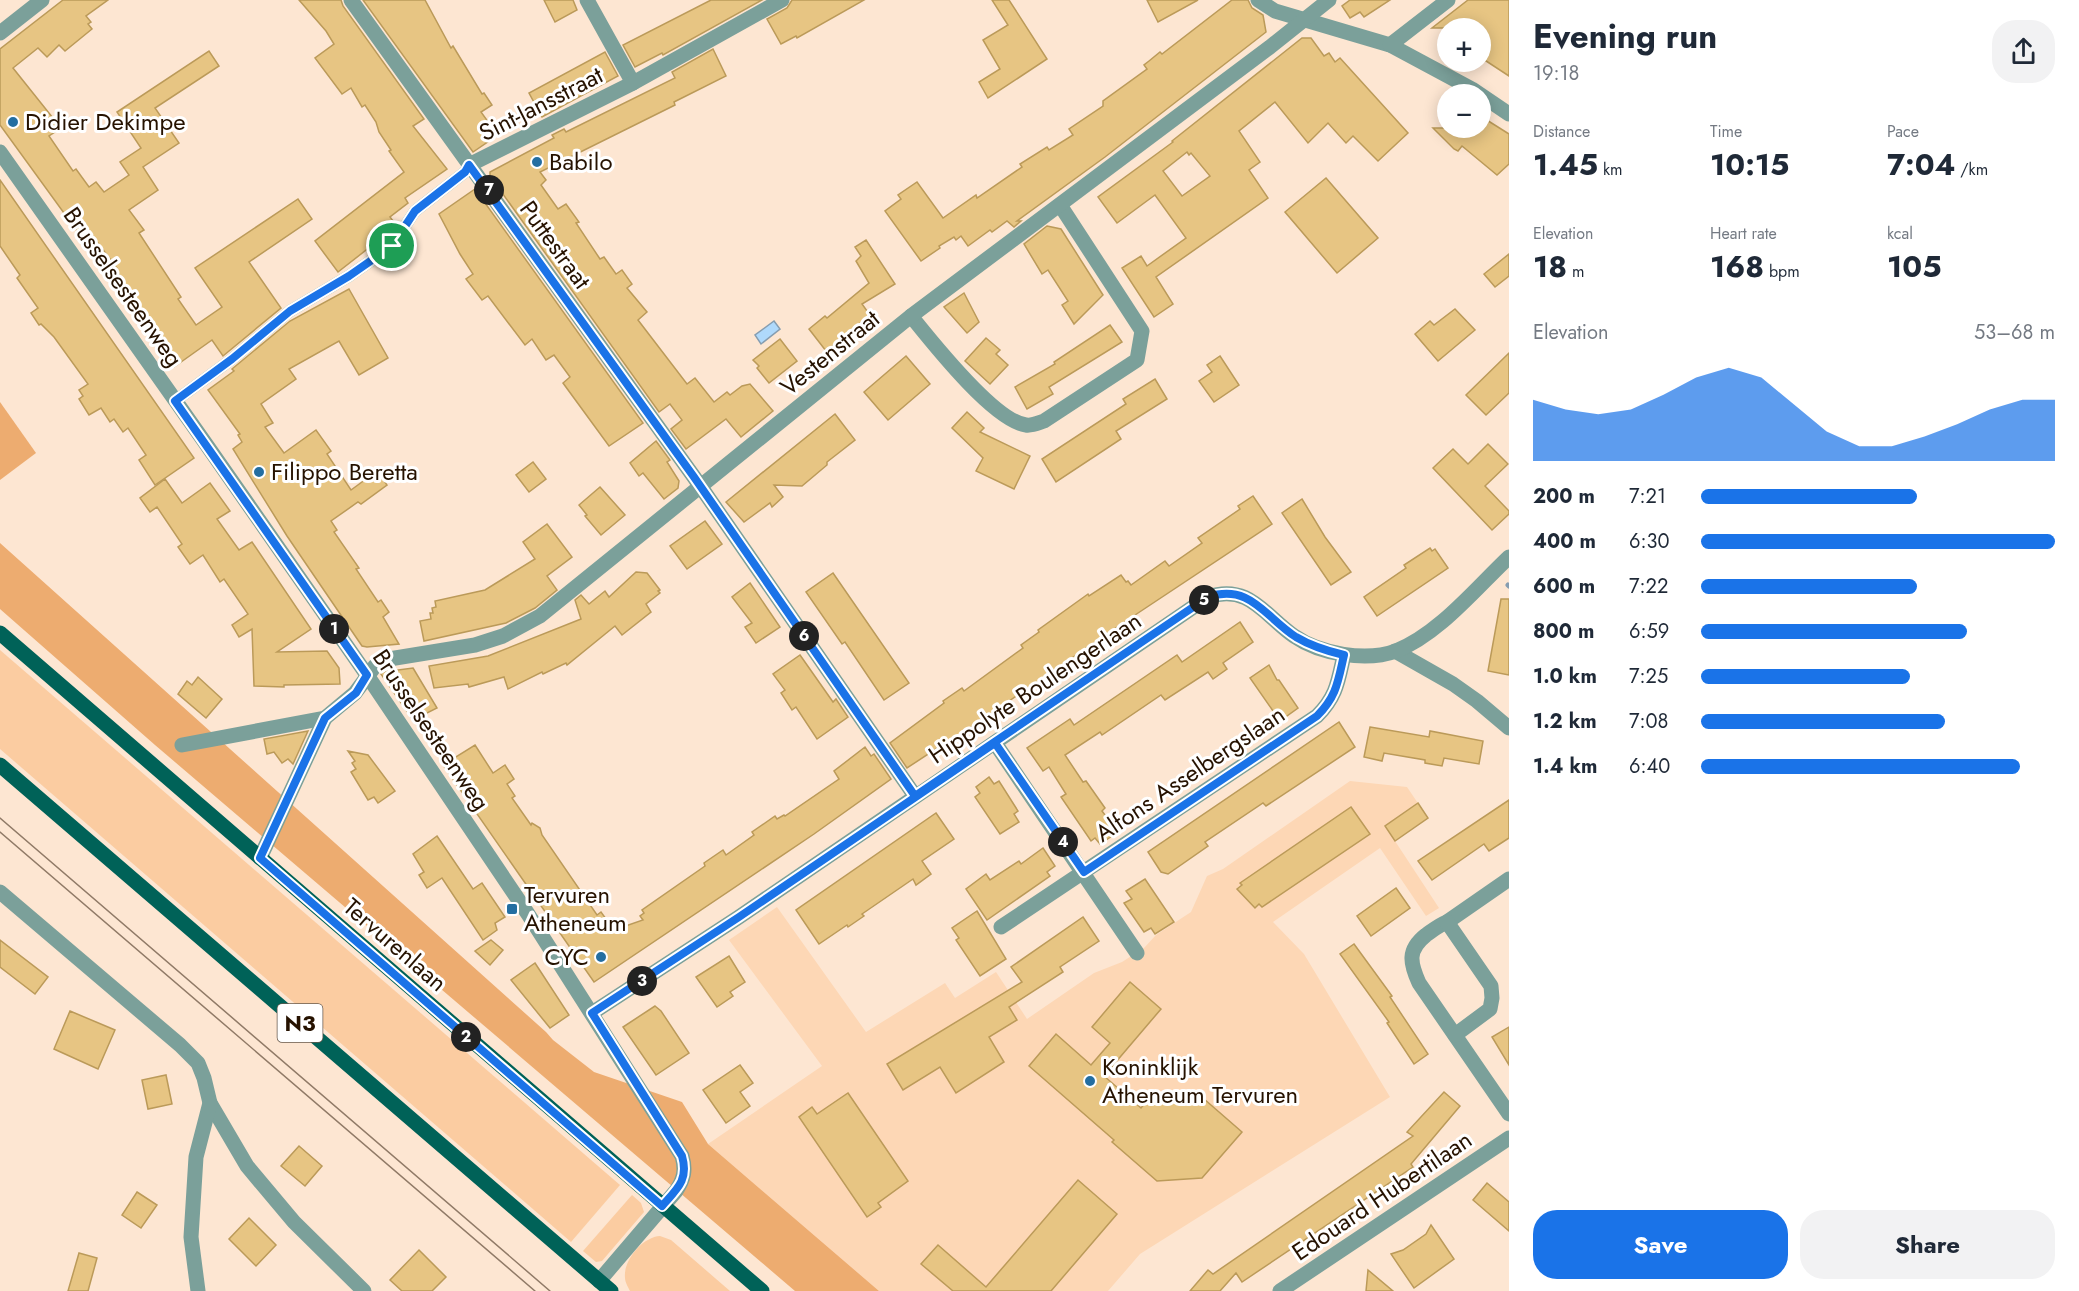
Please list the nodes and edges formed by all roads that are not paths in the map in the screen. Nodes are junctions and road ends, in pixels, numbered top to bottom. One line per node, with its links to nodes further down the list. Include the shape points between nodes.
1 (42, 0): 9 (street)
2 (351, 0): 14 (street, Puttestraat)
3 (587, 0): 11 (street, Sint-Jansstraat)
4 (782, 0): 11 (street, Sint-Jansstraat)
5 (1258, 0): 8 (street, via 1275,11)
6 (1329, 0): 8 (street, Vestenstraat)
7 (1448, 0): 10 (street)
8 (1305, 20): 10 (street); 15 (street, Vestenstraat)
9 (0, 33)
10 (1390, 45): 12 (street, via 1472,89)
11 (633, 83): 14 (street, Sint-Jansstraat)
12 (1509, 114)
13 (0, 152): 17 (street, Brusselsesteenweg)
14 (469, 165): 17 (street, via 415,211 392,246 290,311); 18 (street, Puttestraat)
15 (1060, 205): 16 (street, Vestenstraat); 16 (street, via 1142,331 1137,360 1044,421 1025,425 1000,412 950,364)
16 (911, 316): 18 (street, Vestenstraat)
17 (175, 401): 23 (street, Brusselsesteenweg)
18 (701, 487): 23 (street, Vestenstraat, via 533,621 476,645 386,658); 29 (street, Puttestraat)
19 (1509, 557): 21 (street, Hippolyte Boulengerlaan, via 1444,619)
20 (0, 633): 30 (main road, Tervurenlaan)
21 (1395, 651): 22 (street, Hippolyte Boulengerlaan); 25 (street, via 1453,684)
22 (1344, 655): 26 (street, Hippolyte Boulengerlaan, via 1317,648 1294,636 1247,598 1221,593 1208,597); 31 (street, Alfons Asselbergslaan, via 1330,703 1317,716)
23 (367, 675): 24 (street, Vestenstraat, via 356,693); 37 (street, Brusselsesteenweg)
24 (325, 718): 27 (street); 30 (street)
25 (1509, 728)
26 (995, 743): 29 (street, Hippolyte Boulengerlaan); 31 (street)
27 (182, 745)
28 (0, 765): 43 (main road, N3)
29 (915, 796): 37 (street, Hippolyte Boulengerlaan)
30 (260, 858): 42 (main road, Tervurenlaan)
31 (1084, 872): 35 (street, Alfons Asselbergslaan); 36 (street)
32 (1509, 879): 34 (street)
33 (0, 892): 39 (street, via 198,1063)
34 (1447, 922): 38 (street, via 1416,943 1412,968); 38 (street, via 1491,986 1492,998 1490,1009)
35 (1001, 927)
36 (1137, 953)
37 (592, 1013): 42 (street, Brusselsesteenweg, via 682,1156 684,1176)
38 (1455, 1035): 40 (street)
39 (210, 1103): 44 (street, via 196,1157 191,1237); 45 (street, via 247,1166 294,1221)
40 (1509, 1114)
41 (1509, 1138): 48 (street, Edouard Hubertilaan)
42 (662, 1206): 43 (street, Brusselsesteenweg); 47 (main road, Tervurenlaan)
43 (599, 1281): 46 (main road, N3)
44 (198, 1291)
45 (364, 1291)
46 (611, 1291)
47 (762, 1291)
48 (1280, 1291)

